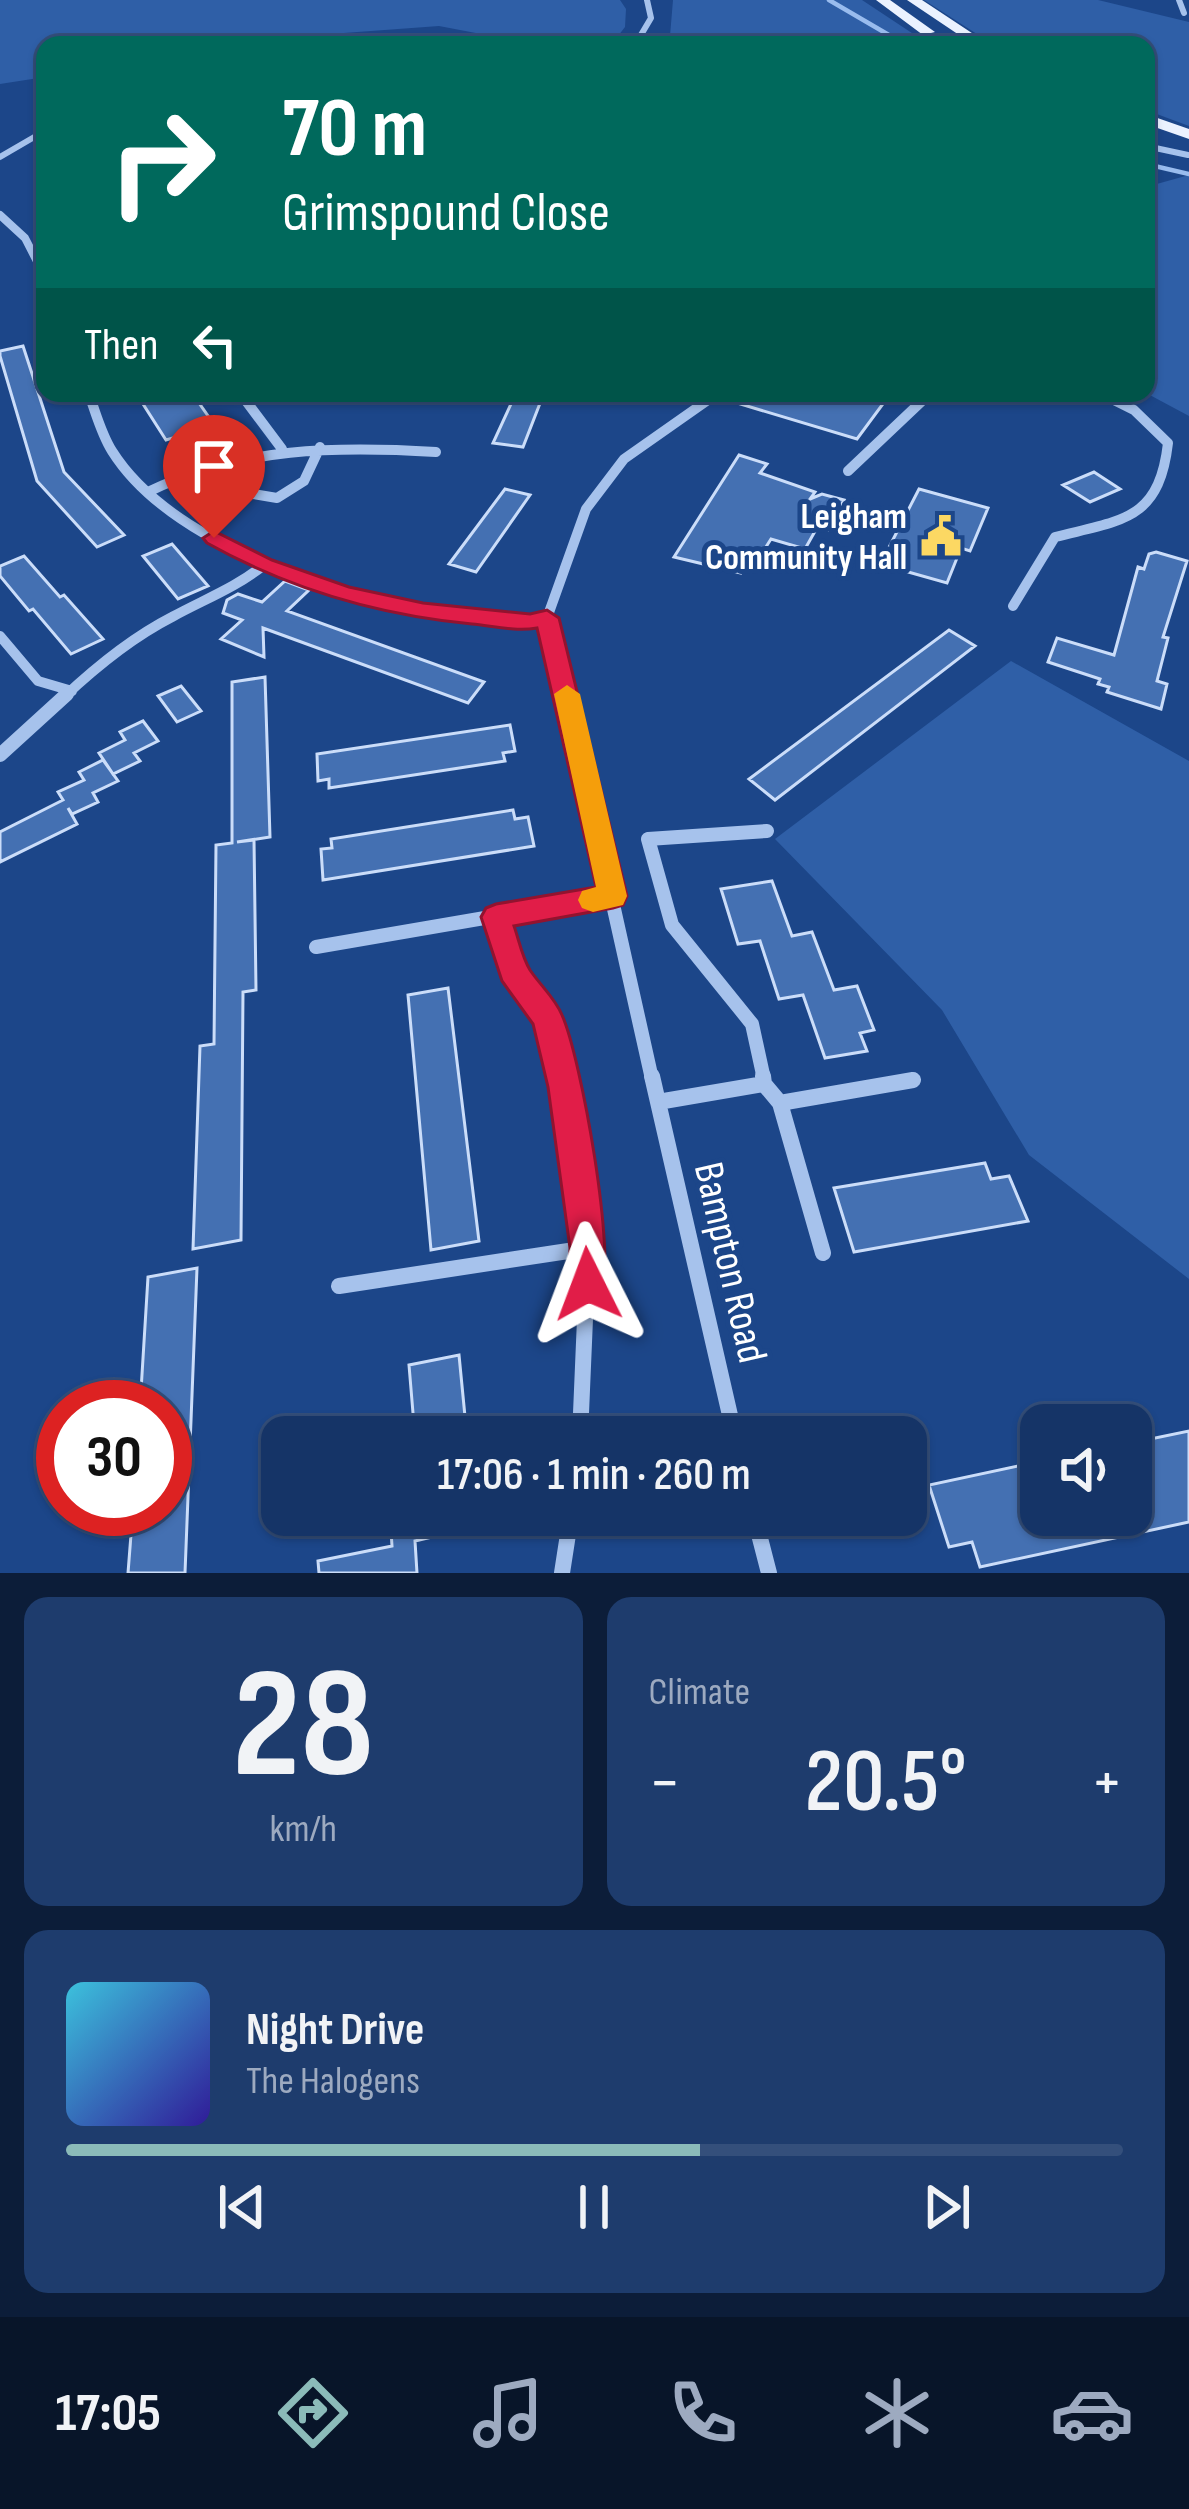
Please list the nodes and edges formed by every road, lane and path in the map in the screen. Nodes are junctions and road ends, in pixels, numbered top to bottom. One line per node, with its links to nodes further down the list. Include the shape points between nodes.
1 (647, 0): 6 (street, via 651,18)
2 (882, 0): 7 (main road)
3 (913, 0): 8 (main road)
4 (1179, 0): 5 (street)
5 (1184, 13)
6 (640, 36)
7 (935, 36)
8 (969, 36)
9 (1155, 122): 11 (main road)
10 (1155, 134): 13 (main road)
11 (1189, 134)
12 (36, 136): 16 (street)
13 (1189, 145)
14 (1155, 148): 15 (street)
15 (1188, 155)
16 (0, 157)
17 (0, 215): 18 (street)
18 (36, 254)
19 (92, 402): 29 (street, via 109,447)
20 (247, 402): 25 (street)
21 (705, 402): 32 (street, Bampton Road, via 649,438 590,497)
22 (921, 402): 28 (street)
23 (1119, 402): 31 (street, via 1168,443 1151,506 1128,521 1055,537)
24 (320, 447): 25 (street); 26 (street); 27 (street, via 316,470 286,496 254,498)
25 (282, 449): 27 (street)
26 (436, 452)
27 (221, 465): 29 (street)
28 (848, 471)
29 (150, 491): 30 (street)
30 (264, 565): 32 (street, via 423,611); 34 (street, via 106,658)
31 (1013, 606)
32 (547, 618): 37 (street, Bampton Road)
33 (0, 636): 34 (street, via 38,680)
34 (72, 691): 35 (street)
35 (0, 755)
36 (767, 831): 41 (street, via 648,839 672,925 752,1024)
37 (613, 896): 38 (street); 42 (street, Bampton Road)
38 (496, 917): 39 (street); 44 (street, via 513,971 548,1019)
39 (316, 947)
40 (913, 1080): 43 (street)
41 (764, 1084): 42 (street); 43 (street)
42 (658, 1102): 48 (street, Bampton Road)
43 (780, 1103): 45 (street)
44 (588, 1248): 46 (street); 47 (street)
45 (823, 1253)
46 (339, 1286)
47 (581, 1416)
48 (730, 1416)
49 (568, 1536): 51 (street)
50 (760, 1536): 52 (street)
51 (562, 1573)
52 (770, 1573)

